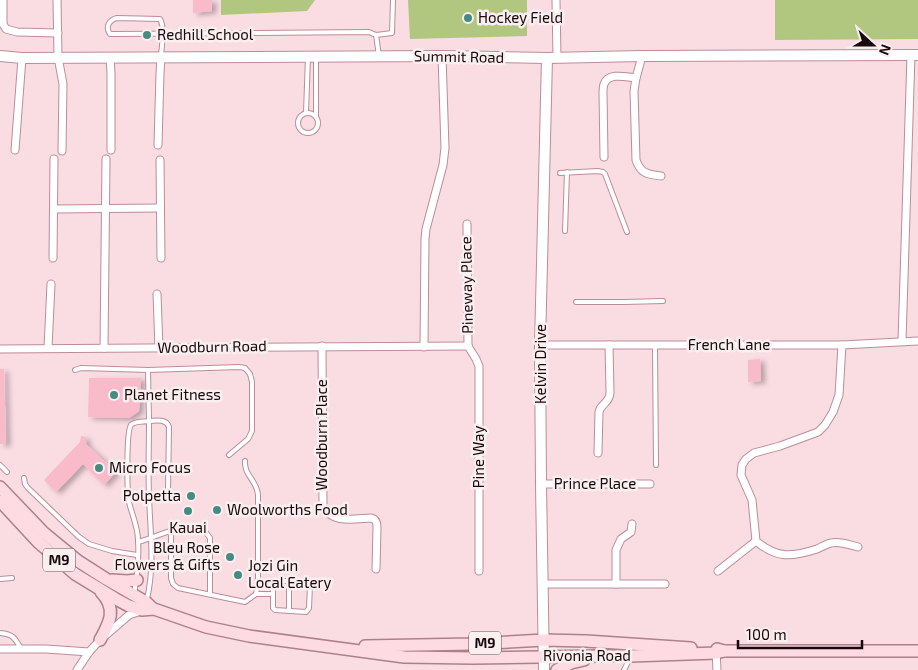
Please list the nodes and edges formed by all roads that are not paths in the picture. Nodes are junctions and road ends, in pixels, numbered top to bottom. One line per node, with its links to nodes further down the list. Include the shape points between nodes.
1 (3, 0): 5 (street, via 6,29)
2 (57, 0): 5 (street)
3 (393, 0): 7 (lane, via 392,33)
4 (556, 0): 18 (street)
5 (58, 33): 15 (street)
6 (162, 35): 6 (lane, via 110,34 108,27 110,21 117,18 160,19); 7 (lane, via 369,32); 17 (lane)
7 (376, 35): 13 (lane)
8 (914, 55): 11 (main road, Summit Road); 45 (street)
9 (0, 56): 14 (main road, Summit Road)
10 (442, 56): 13 (main road, Summit Road); 18 (main road, Summit Road); 53 (street, via 445,148 426,229)
11 (642, 56): 18 (main road, Summit Road); 19 (street)
12 (312, 57): 13 (main road, Summit Road); 17 (main road, Summit Road); 20 (lane); 21 (lane)
13 (380, 57)
14 (22, 58): 15 (main road, Summit Road); 23 (street)
15 (58, 58): 16 (main road, Summit Road); 25 (street, via 64,84)
16 (110, 58): 17 (main road, Summit Road); 24 (street)
17 (161, 58): 22 (street)
18 (552, 58): 47 (main road, Kelvin Drive)
19 (636, 78): 26 (street, via 615,76 604,83); 32 (street, via 636,160 642,172)
20 (306, 112): 21 (lane); 21 (lane, via 297,123 299,130 306,133 316,130)
21 (316, 116)
22 (158, 145)
23 (15, 150)
24 (111, 150)
25 (62, 151)
26 (604, 157)
27 (54, 159): 35 (street)
28 (106, 159): 33 (street)
29 (160, 160): 34 (street)
30 (567, 172): 31 (lane); 37 (lane); 38 (lane, via 603,172)
31 (560, 173)
32 (661, 176)
33 (106, 208): 34 (street); 35 (street); 55 (street)
34 (160, 208): 40 (street)
35 (54, 209): 39 (street)
36 (467, 224): 51 (street, Pineway Place)
37 (565, 232)
38 (628, 232)
39 (53, 258)
40 (161, 258)
41 (51, 284): 54 (street)
42 (157, 294): 56 (street)
43 (663, 301): 44 (lane)
44 (576, 302)
45 (902, 341): 46 (street, French Lane); 49 (street, French Lane)
46 (918, 342)
47 (540, 345): 48 (street, French Lane); 68 (main road, Kelvin Drive)
48 (609, 345): 52 (street, French Lane); 61 (street, via 610,398 599,412)
49 (842, 345): 52 (street, French Lane); 77 (street, via 839,395 825,426 818,432 754,453 742,465 741,475 752,500)
50 (322, 346): 53 (street, Woodburn Road); 56 (street, Woodburn Road); 81 (street, Woodburn Place, via 323,506 333,518 375,520)
51 (468, 346): 53 (street, Woodburn Road); 82 (street, Pine Way, via 479,366)
52 (655, 346): 65 (lane)
53 (424, 347)
54 (48, 348): 55 (street, Woodburn Road); 57 (street, Woodburn Road)
55 (104, 348): 56 (street, Woodburn Road)
56 (159, 348)
57 (0, 349)
58 (75, 370): 59 (lane)
59 (148, 370): 60 (lane); 62 (lane, via 239,367 248,370 252,382 252,431 248,439)
60 (149, 421): 71 (lane); 71 (lane, via 165,421 169,429 168,492 164,496); 72 (lane, via 134,422 129,428)
61 (598, 453)
62 (229, 455)
63 (245, 461): 94 (lane, via 245,469 258,495)
64 (0, 465): 66 (lane)
65 (656, 465)
66 (7, 472)
67 (24, 478): 80 (lane, via 28,488 89,544)
68 (540, 484): 69 (street, Prince Place); 89 (main road, Kelvin Drive)
69 (650, 484)
70 (0, 487): 86 (main road, Rivonia Road / M9, via 44,534)
71 (149, 495): 72 (lane); 76 (lane)
72 (128, 496): 78 (lane)
73 (0, 501): 92 (main road, Rivonia Road / M9, via 38,542 75,574)
74 (632, 524): 90 (street, via 631,532 621,540 616,550)
75 (171, 530): 76 (lane); 93 (lane, via 170,578 173,584 178,588); 93 (lane, via 191,527 204,530 210,536)
76 (152, 539): 78 (lane); 97 (lane)
77 (756, 541): 79 (street, via 776,554 797,555 833,542); 83 (street)
78 (138, 542): 80 (lane)
79 (858, 547)
80 (138, 555): 87 (lane)
81 (376, 569)
82 (479, 571)
83 (718, 571)
84 (12, 578): 85 (lane)
85 (0, 579)
86 (106, 579): 87 (main road); 96 (main road, Rivonia Road / M9)
87 (137, 580): 96 (lane)
88 (290, 581): 95 (lane, via 276,581); 98 (lane); 98 (lane, via 310,584 306,612)
89 (542, 584): 90 (street); 101 (main road, Kelvin Drive)
90 (616, 584): 91 (street)
91 (665, 584)
92 (96, 586): 96 (main road, Rivonia Road / M9); 100 (main road, via 108,600 111,612)
93 (210, 594): 94 (lane, via 245,602)
94 (256, 594): 95 (lane)
95 (273, 594): 98 (lane, via 275,610)
96 (130, 605): 97 (main road, Rivonia Road / M9); 100 (street)
97 (147, 607): 102 (main road, Rivonia Road / M9, via 206,627)
98 (289, 610)
99 (0, 633): 104 (lane, via 12,636)
100 (100, 640): 107 (street)
101 (544, 640): 102 (main road, Rivonia Road / M9); 105 (main road, Rivonia Road / M9); 108 (main road, Kelvin Drive)
102 (331, 647): 108 (main road, Rivonia Road / M9, via 404,658)
103 (0, 649): 104 (street)
104 (21, 649): 107 (street)
105 (719, 651): 106 (main road, Rivonia Road / M9); 110 (main road, Rivonia Road / M9); 115 (street)
106 (918, 651)
107 (89, 652): 111 (street)
108 (543, 656): 109 (main road, Rivonia Road / M9); 112 (main road, Kelvin Drive)
109 (600, 656): 110 (main road, Rivonia Road / M9); 113 (main road, via 570,663)
110 (630, 656): 114 (lane)
111 (77, 670)
112 (544, 670)
113 (557, 670)
114 (624, 670)
115 (717, 670)

